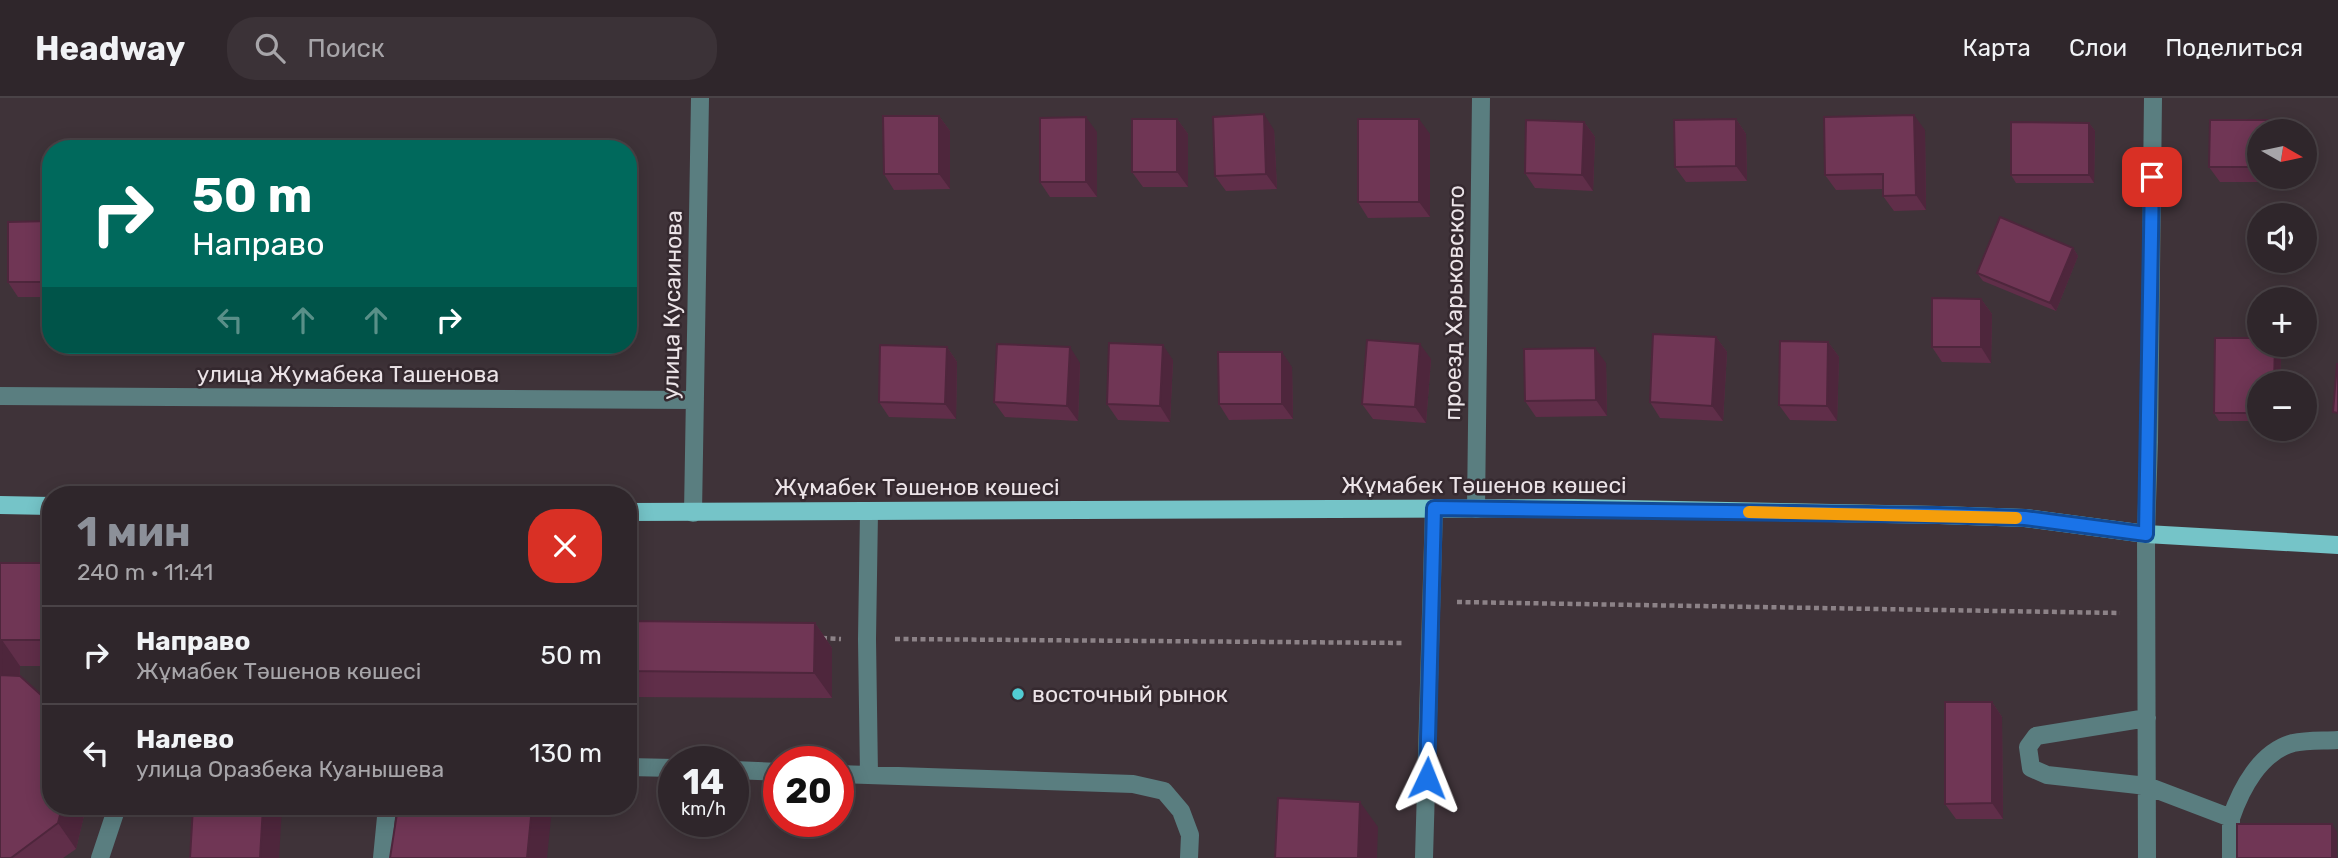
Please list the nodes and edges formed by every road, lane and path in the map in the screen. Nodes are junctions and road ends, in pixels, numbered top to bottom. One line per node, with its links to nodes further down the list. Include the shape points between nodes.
1 (700, 98): 5 (street, улица Кусаинова)
2 (1481, 98): 9 (street, проезд Харьковского)
3 (2153, 98): 13 (street)
4 (0, 396): 5 (street, улица Жумабека Ташенова)
5 (695, 400): 12 (street, улица Кусаинова)
6 (0, 505): 7 (main road)
7 (42, 506)
8 (1434, 508): 9 (main road, Жұмабек Тәшенов көшесі); 11 (main road, Жұмабек Тәшенов көшесі); 15 (street)
9 (1476, 509): 13 (main road, Жұмабек Тәшенов көшесі, via 1976,516)
10 (637, 512): 12 (main road, Жұмабек Тәшенов көшесі)
11 (869, 512): 12 (main road, Жұмабек Тәшенов көшесі); 18 (street)
12 (693, 513)
13 (2146, 534): 14 (main road, Жұмабек Тәшенов көшесі); 16 (street)
14 (2338, 545)
15 (1431, 602): 16 (path); 19 (street)
16 (2146, 613): 20 (street)
17 (814, 638): 18 (path)
18 (867, 639): 19 (path); 25 (street)
19 (1430, 643): 33 (street)
20 (2147, 718): 26 (street); 26 (street, via 2043,733 2031,741 2028,755 2031,768 2040,774)
21 (2338, 740): 29 (street, via 2293,743 2270,756 2246,784)
22 (637, 767): 23 (street)
23 (658, 768)
24 (854, 775): 25 (street)
25 (869, 775): 32 (street, via 1133,784 1164,791 1181,811 1190,835)
26 (2147, 786): 29 (street); 34 (street)
27 (114, 815): 30 (street)
28 (386, 815): 31 (street)
29 (2231, 818): 35 (street)
30 (100, 858)
31 (382, 858)
32 (1189, 858)
33 (1424, 858)
34 (2147, 858)
35 (2231, 858)

